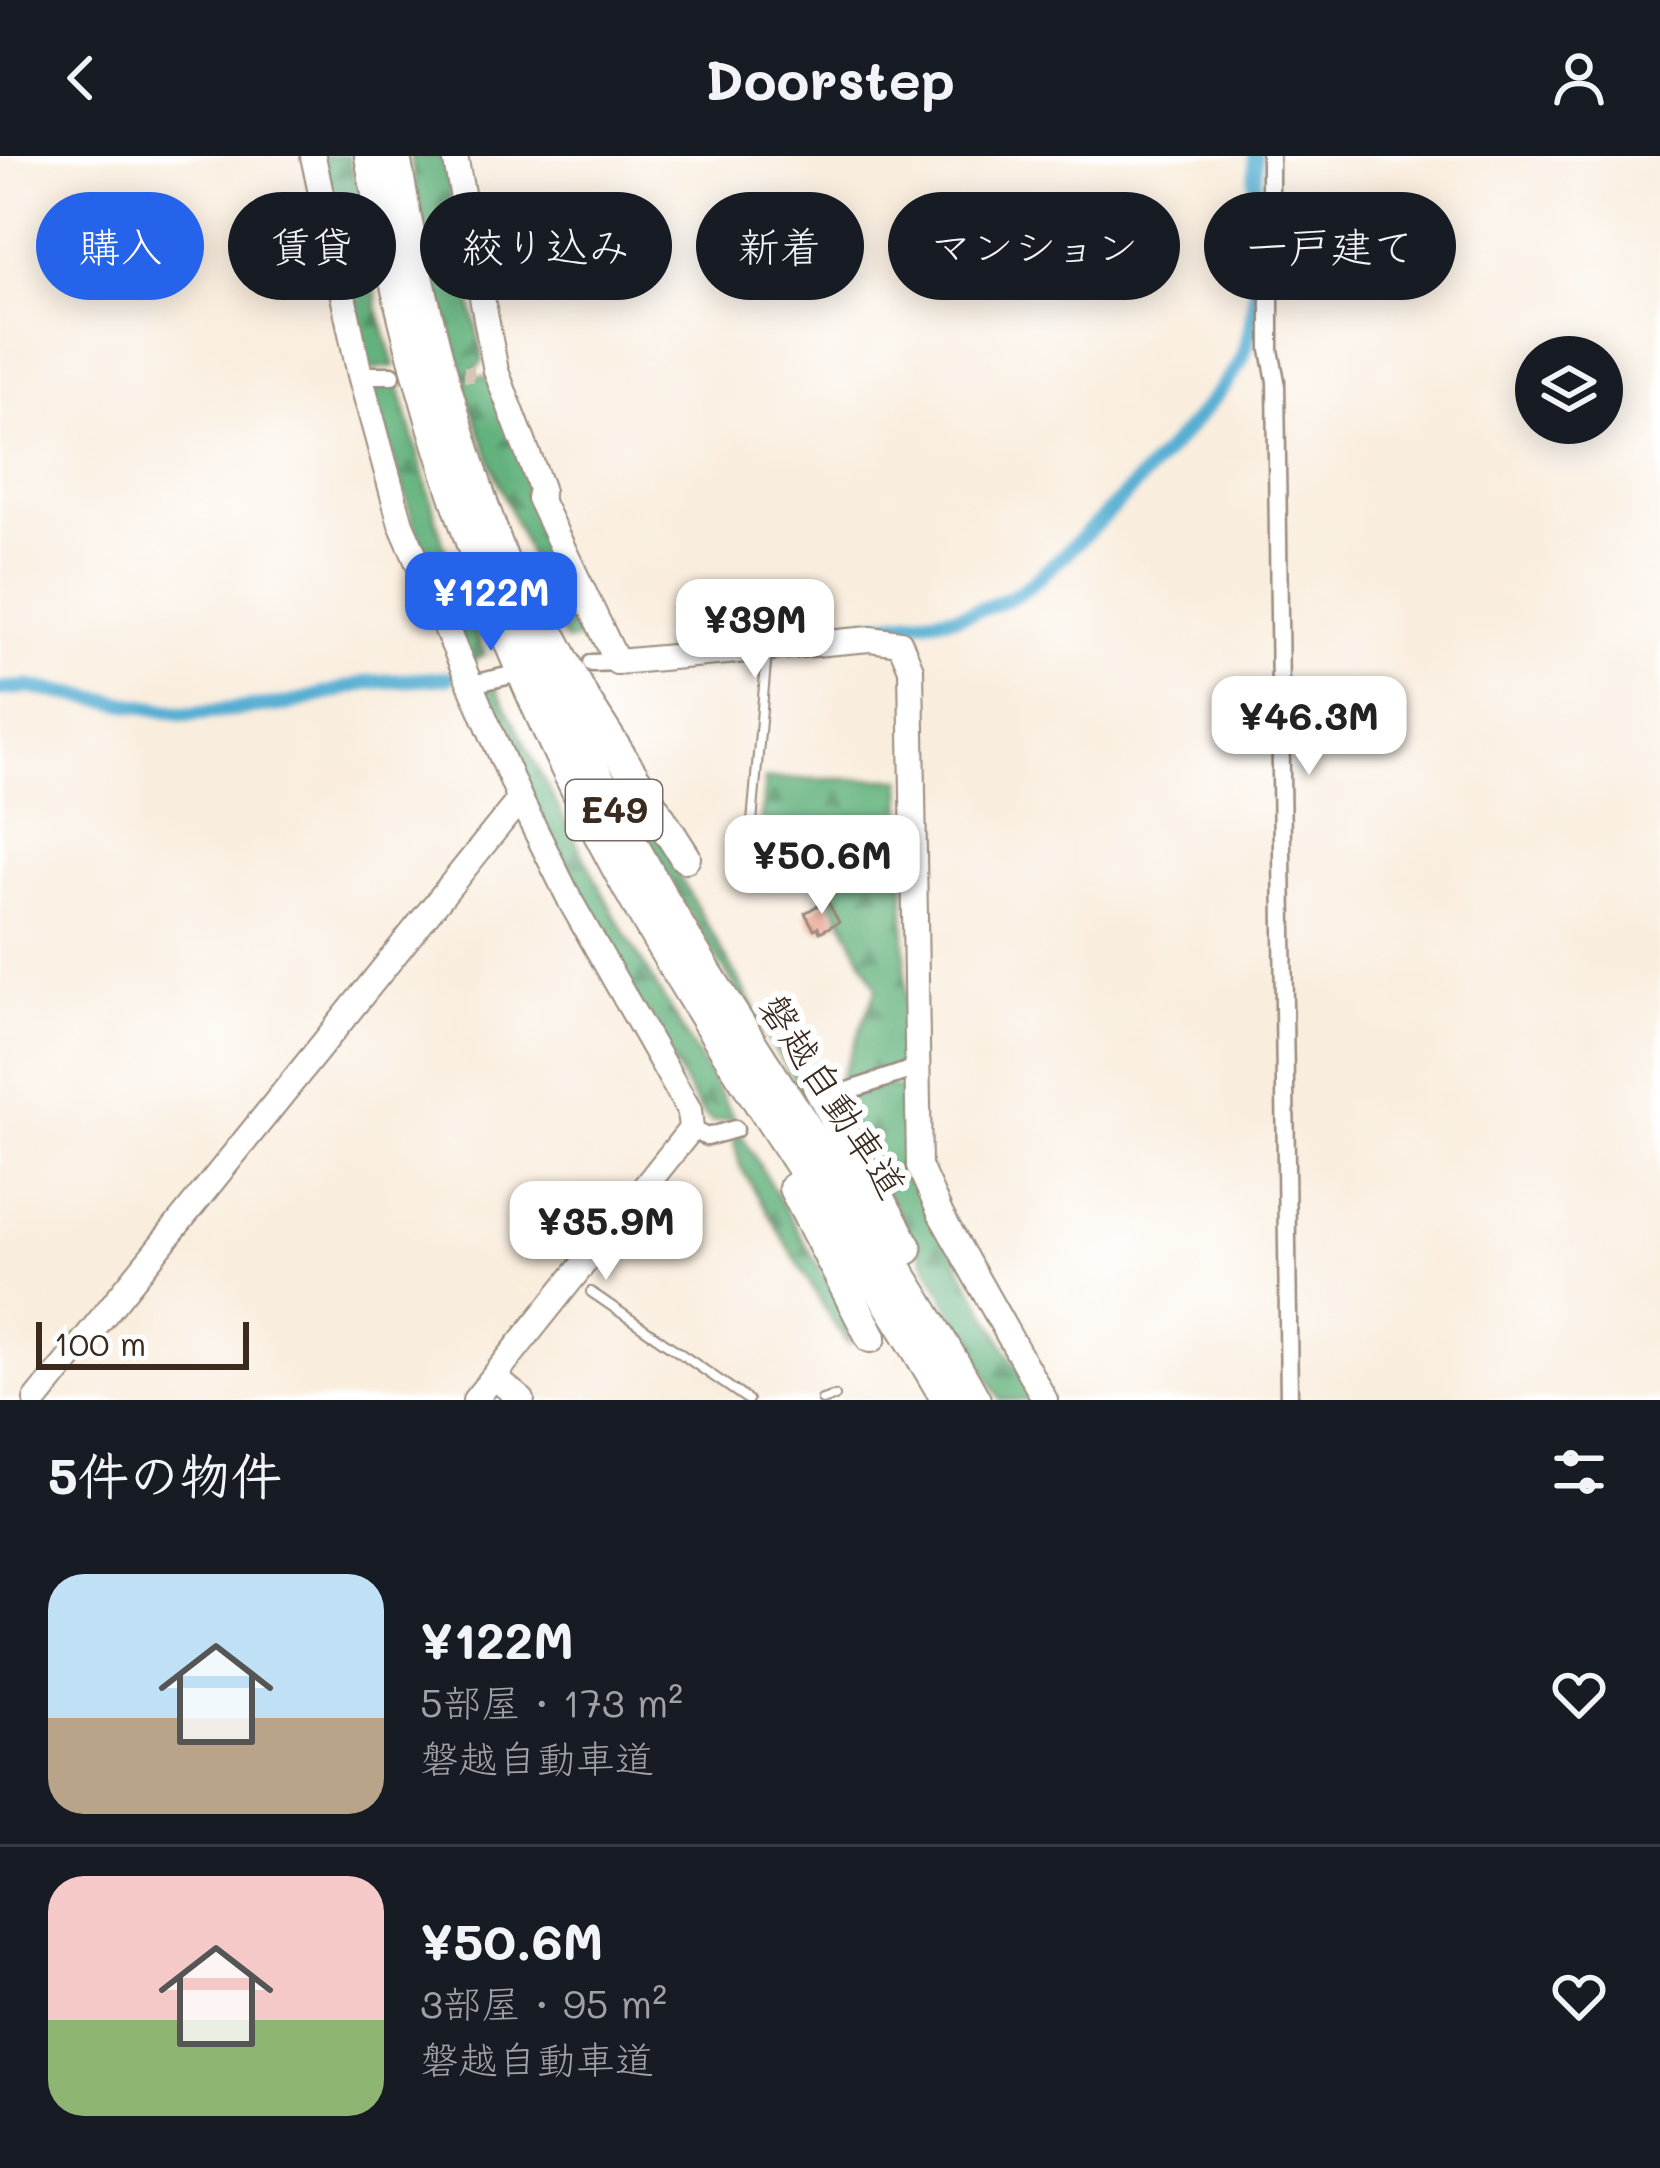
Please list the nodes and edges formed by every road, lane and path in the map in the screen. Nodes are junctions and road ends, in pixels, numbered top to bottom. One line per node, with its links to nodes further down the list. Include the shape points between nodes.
1 (313, 156): 7 (street)
2 (370, 156): 15 (highway, 磐越自動車道 / E49, via 405,330 458,512 536,709)
3 (395, 156): 6 (highway, 磐越自動車道 / E49)
4 (455, 156): 9 (street, via 485,373 541,488 604,663)
5 (1270, 156): 33 (street)
6 (429, 327): 14 (highway, via 542,616 583,697); 30 (highway, 磐越自動車道 / E49, via 509,579 596,775 690,945)
7 (360, 375): 8 (street); 11 (street, via 401,524)
8 (392, 375)
9 (767, 650): 13 (lane); 16 (street, via 870,638 900,643 910,669)
10 (507, 676): 11 (street)
11 (472, 684): 12 (street)
12 (520, 799): 18 (street, via 688,1110); 24 (street)
13 (745, 853)
14 (685, 857)
15 (670, 958): 21 (highway); 29 (highway, 磐越自動車道 / E49)
16 (916, 1068): 17 (street); 32 (street, via 928,1190)
17 (827, 1090): 31 (highway)
18 (691, 1129): 19 (street, via 707,1136); 22 (street)
19 (736, 1129)
20 (591, 1292): 27 (lane)
21 (871, 1337)
22 (494, 1377): 25 (street); 26 (street)
23 (835, 1396): 28 (lane)
24 (37, 1400)
25 (475, 1400)
26 (522, 1400)
27 (748, 1400)
28 (822, 1400)
29 (947, 1400)
30 (975, 1400)
31 (986, 1400)
32 (1045, 1400)
33 (1289, 1400)

